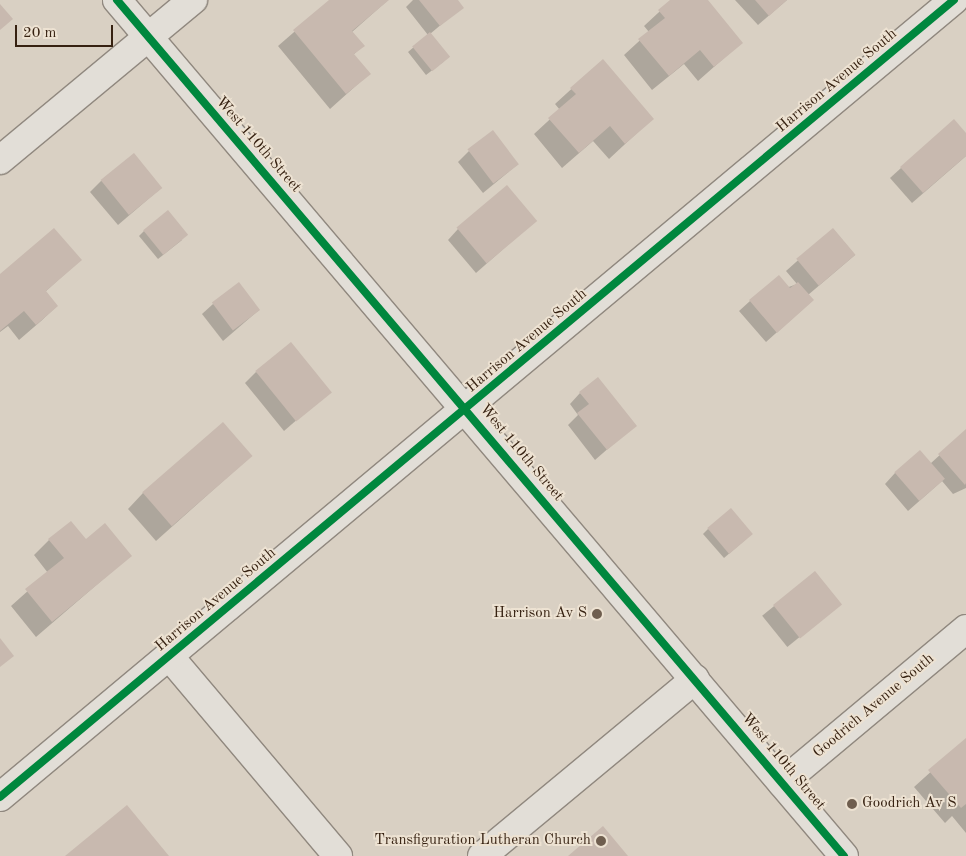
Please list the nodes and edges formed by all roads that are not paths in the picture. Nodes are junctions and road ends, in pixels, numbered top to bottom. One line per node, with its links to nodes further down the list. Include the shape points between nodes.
1 (117, 0): 4 (street, West 110th Street)
2 (193, 0): 4 (street)
3 (954, 0): 6 (street, Harrison Avenue South)
4 (148, 37): 5 (street); 6 (street, West 110th Street)
5 (0, 160)
6 (466, 409): 8 (street, Harrison Avenue South); 9 (street, West 110th Street)
7 (966, 629): 10 (street, Goodrich Avenue South)
8 (170, 656): 11 (street, Harrison Avenue South); 12 (street)
9 (695, 679): 10 (street, West 110th Street); 13 (street)
10 (782, 783): 14 (street, West 110th Street)
11 (0, 797)
12 (338, 856)
13 (482, 856)
14 (844, 856)

